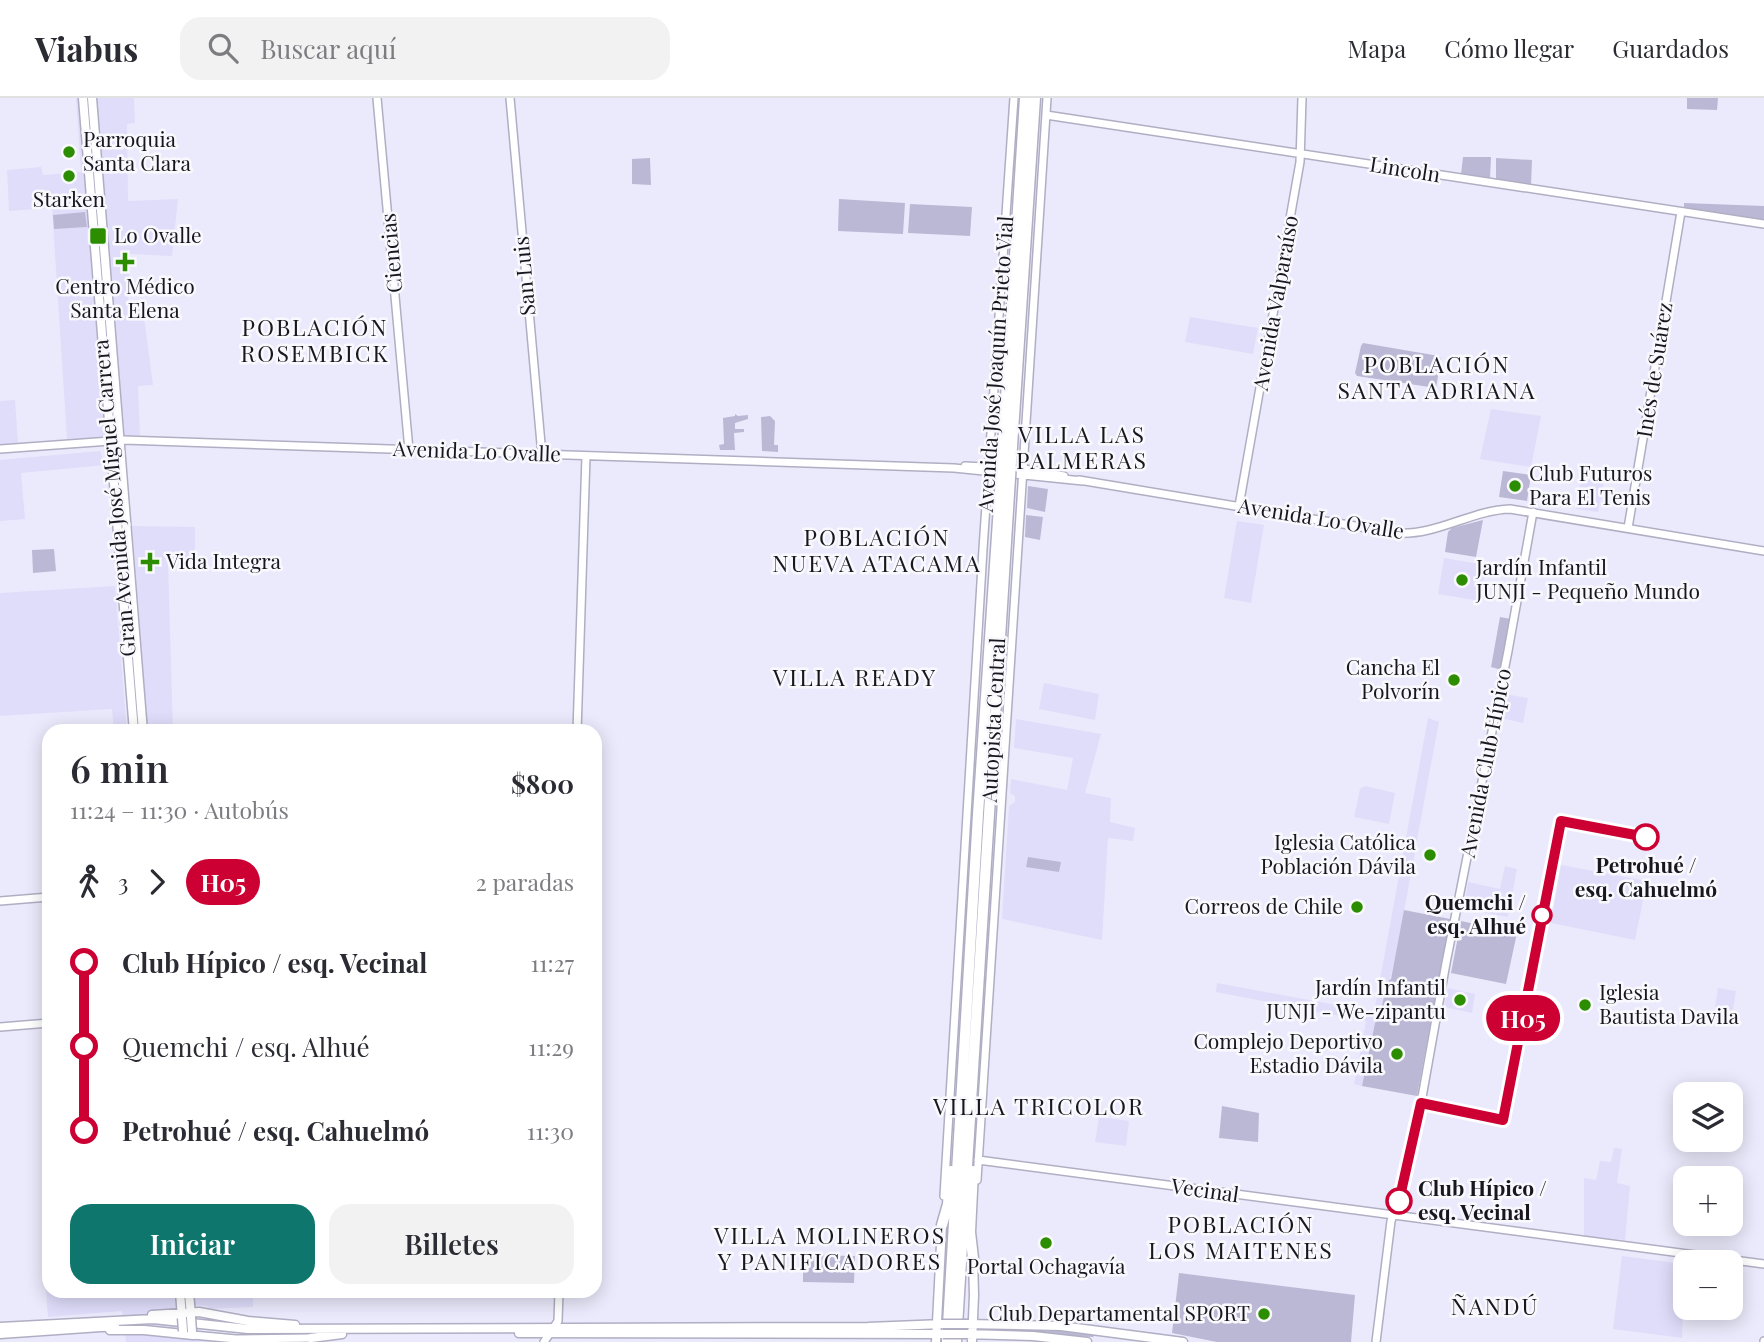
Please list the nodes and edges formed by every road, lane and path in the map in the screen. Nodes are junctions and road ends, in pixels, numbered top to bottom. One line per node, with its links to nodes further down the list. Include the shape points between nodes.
1 (83, 98): 12 (main road, Gran Avenida José Miguel Carrera)
2 (92, 98): 11 (main road, Gran Avenida José Miguel Carrera)
3 (377, 98): 20 (street, Ciencias)
4 (510, 98): 21 (street, San Luis)
5 (1014, 98): 24 (street, Avenida José Joaquín Prieto Vial)
6 (1025, 98): 23 (highway, Autopista Central)
7 (1035, 98): 23 (highway, Autopista Central)
8 (1047, 98): 10 (street, Avenida José Joaquín Prieto Vial)
9 (1302, 98): 13 (street, Avenida Valparaíso)
10 (1046, 115): 13 (street, Lincoln); 25 (street, Avenida José Joaquín Prieto Vial)
11 (94, 123): 12 (main road); 17 (main road, Gran Avenida José Miguel Carrera)
12 (85, 130): 16 (main road, Gran Avenida José Miguel Carrera)
13 (1300, 154): 14 (street, Lincoln); 27 (street, Avenida Valparaíso)
14 (1681, 212): 15 (street, Lincoln); 29 (street, Inés de Suárez)
15 (1764, 224)
16 (104, 362): 17 (main road); 18 (main road, Gran Avenida José Miguel Carrera)
17 (113, 370): 18 (main road, Gran Avenida José Miguel Carrera)
18 (115, 440): 19 (street, Avenida Lo Ovalle); 20 (street, Avenida Lo Ovalle); 31 (main road, Gran Avenida José Miguel Carrera); 32 (main road, Gran Avenida José Miguel Carrera)
19 (0, 449)
20 (409, 450): 21 (street, Avenida Lo Ovalle)
21 (542, 455): 22 (street, Avenida Lo Ovalle)
22 (586, 456): 24 (street, Avenida Lo Ovalle); 33 (street)
23 (1007, 461): 26 (highway, Autopista Central, bridge)
24 (988, 469): 25 (street, Avenida Lo Ovalle); 42 (street, Avenida José Joaquín Prieto Vial)
25 (1024, 472): 27 (street, Avenida Lo Ovalle); 40 (street, Avenida José Joaquín Prieto Vial)
26 (1006, 478): 38 (highway, Autopista Central, via 978,814); 39 (highway, Autopista Central)
27 (1239, 506): 28 (street, Avenida Lo Ovalle, via 1408,534 1498,510)
28 (1533, 512): 29 (street, Avenida Lo Ovalle); 41 (street, Avenida Club Hípico, via 1421,1103)
29 (1628, 528): 30 (street, Avenida Lo Ovalle)
30 (1764, 551)
31 (133, 724)
32 (142, 724)
33 (577, 724)
34 (42, 898): 35 (street)
35 (0, 901)
36 (42, 1024): 37 (street)
37 (0, 1027)
38 (960, 1116): 42 (highway); 60 (highway, Autopista Central)
39 (969, 1129): 43 (highway); 62 (highway, Autopista Central)
40 (978, 1160): 41 (street, Vecinal); 43 (street, Avenida José Joaquín Prieto Vial)
41 (1393, 1216): 44 (street, Vecinal); 66 (street, Avenida Club Hípico)
42 (942, 1225): 49 (main road, Avenida José Joaquín Prieto Vial)
43 (972, 1258): 50 (main road, Avenida José Joaquín Prieto Vial)
44 (1764, 1264)
45 (182, 1298): 48 (main road)
46 (189, 1298): 48 (main road)
47 (559, 1298): 53 (street, via 558,1321)
48 (187, 1315): 52 (main road, via 78,1319); 54 (main road, via 284,1323); 57 (main road, bridge)
49 (940, 1324): 50 (main road, bridge); 53 (main road); 60 (main road, Avenida José Joaquín Prieto Vial)
50 (970, 1324): 59 (main road, Avenida José Joaquín Prieto Vial); 65 (main road, via 1061,1326)
51 (0, 1327): 52 (main road)
52 (49, 1328): 54 (main road, via 153,1319); 55 (main road); 56 (main road, via 155,1324 240,1333); 57 (main road)
53 (551, 1330): 54 (main road); 56 (main road); 60 (main road, via 922,1334); 61 (street)
54 (312, 1333): 56 (main road); 57 (street, via 236,1339)
55 (0, 1334)
56 (342, 1334)
57 (188, 1336)
58 (1033, 1336): 59 (main road); 63 (street); 64 (main road)
59 (970, 1337): 60 (main road, bridge)
60 (939, 1339)
61 (544, 1342)
62 (956, 1342)
63 (1023, 1342)
64 (1087, 1342)
65 (1183, 1342)
66 (1376, 1342)

